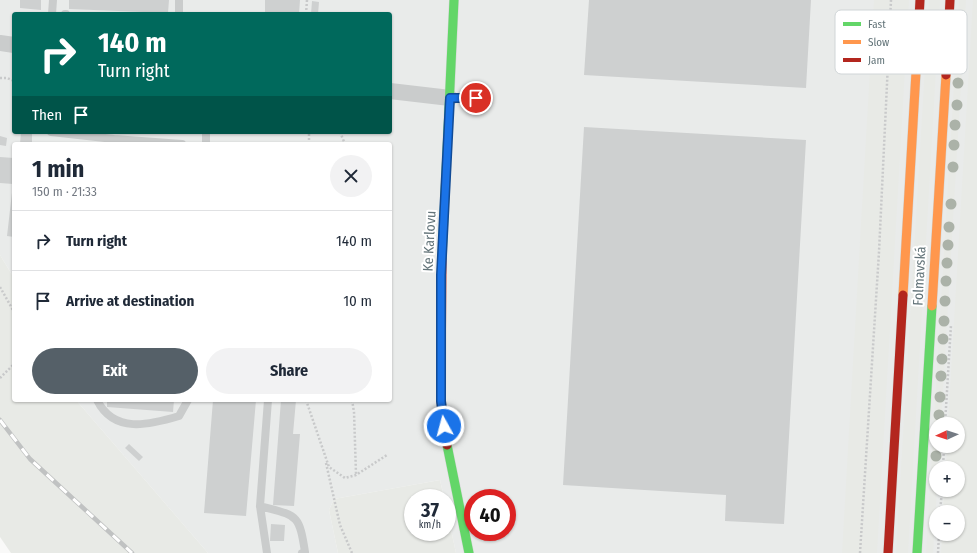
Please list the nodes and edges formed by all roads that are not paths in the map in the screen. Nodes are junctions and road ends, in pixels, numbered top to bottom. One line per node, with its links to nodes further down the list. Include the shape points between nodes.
1 (53, 0): 8 (lane)
2 (180, 0): 9 (lane)
3 (454, 0): 15 (main road, Ke Karlovu)
4 (920, 0): 6 (main road, Folmavská)
5 (950, 0): 7 (main road, Folmavská)
6 (919, 10)
7 (949, 10)
8 (52, 12)
9 (178, 12)
10 (0, 43): 11 (street)
11 (12, 45)
12 (916, 74): 27 (main road, Folmavská)
13 (946, 74): 28 (main road, Folmavská)
14 (392, 91): 15 (street)
15 (450, 98): 16 (lane); 26 (main road, Ke Karlovu, via 441,275 441,401)
16 (476, 98)
17 (71, 134): 18 (lane)
18 (114, 138): 19 (lane)
19 (159, 142)
20 (98, 402): 21 (lane, via 102,410 124,424 150,425 179,416)
21 (187, 402)
22 (268, 402): 23 (lane)
23 (260, 506): 24 (lane); 25 (lane, via 291,514 301,527 305,552)
24 (268, 553)
25 (302, 553)
26 (469, 553)
27 (888, 553)
28 (917, 553)

